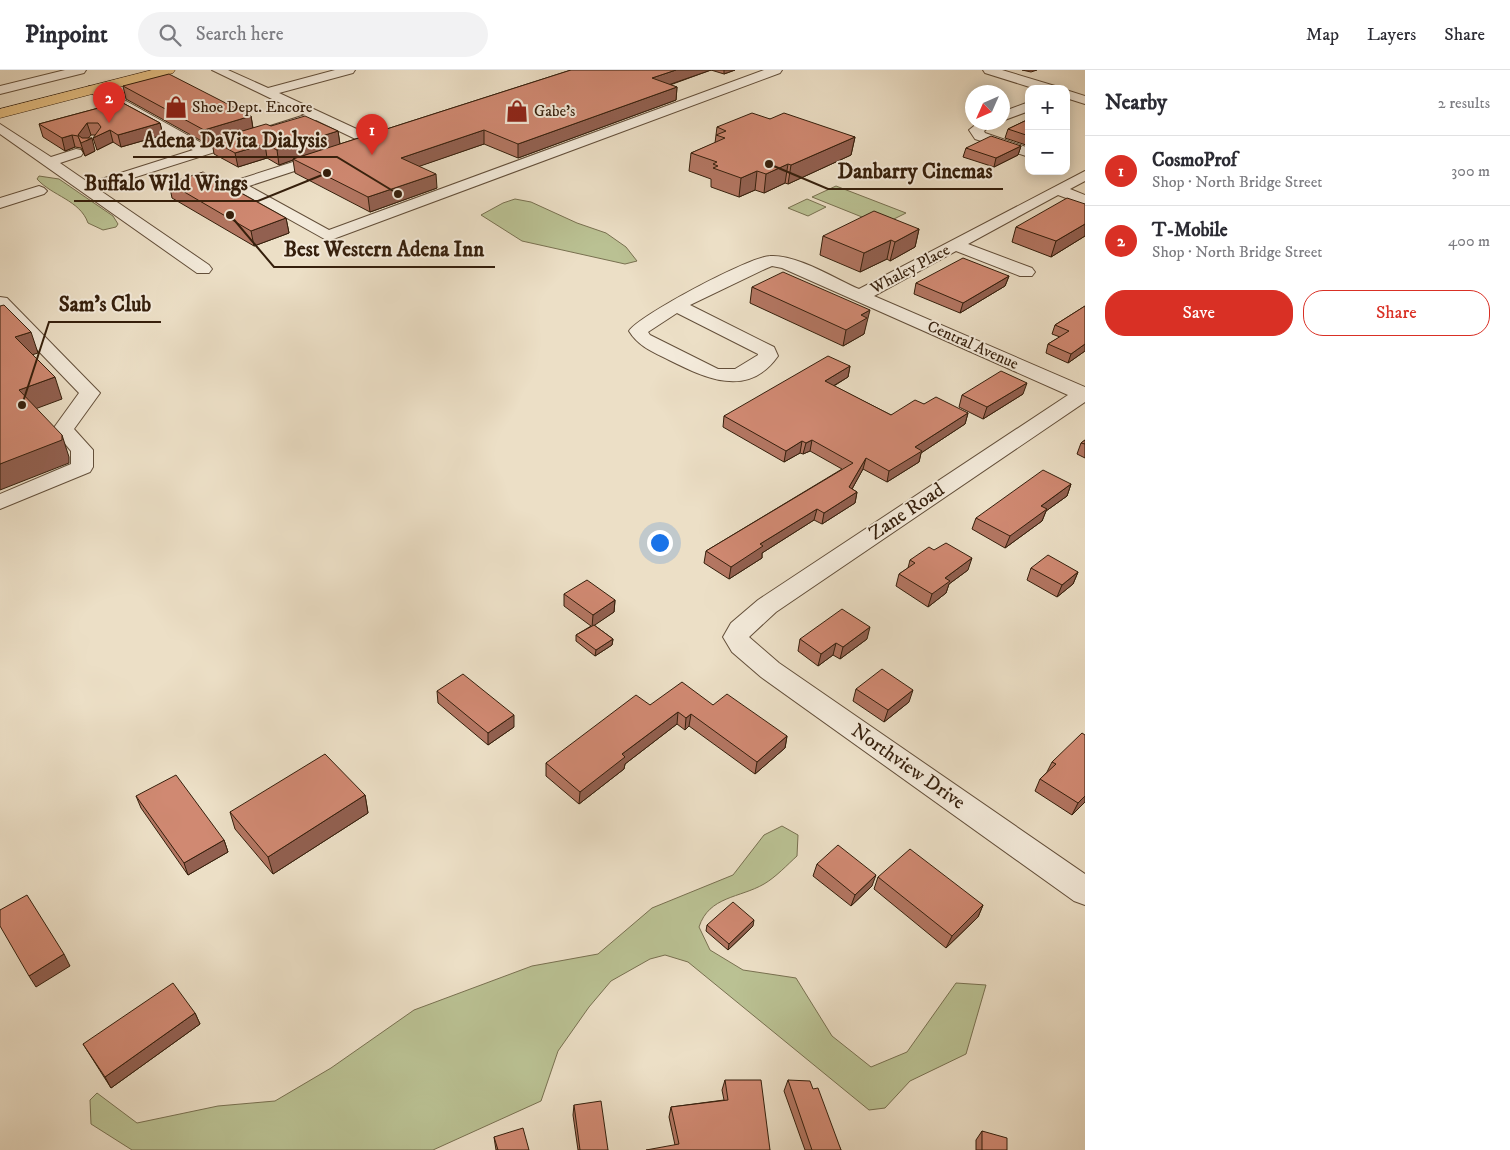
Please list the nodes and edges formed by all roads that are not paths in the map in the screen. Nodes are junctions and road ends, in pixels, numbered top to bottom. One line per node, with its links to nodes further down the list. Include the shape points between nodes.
1 (80, 70): 9 (street)
2 (164, 70): 8 (main road)
3 (218, 70): 10 (street)
4 (349, 70): 10 (street)
5 (776, 70): 23 (street, via 328,236 236,185)
6 (988, 70): 7 (street)
7 (1037, 85)
8 (94, 89): 15 (main road); 21 (street)
9 (0, 90)
10 (266, 93): 16 (street)
11 (1070, 95): 12 (street)
12 (1085, 100)
13 (1025, 108): 14 (street)
14 (1010, 114)
15 (1, 116): 25 (street)
16 (316, 116): 19 (street); 21 (street)
17 (976, 130): 22 (street, via 980,136)
18 (388, 136): 19 (street)
19 (371, 141): 20 (street)
20 (353, 147)
21 (206, 151): 29 (street)
22 (1025, 152)
23 (336, 153)
24 (76, 154): 25 (street)
25 (50, 162): 29 (street)
26 (1070, 166): 27 (street)
27 (1085, 171)
28 (1085, 175): 30 (street, Whaley Place)
29 (87, 188): 35 (street)
30 (1058, 190): 32 (street); 34 (street, Whaley Place)
31 (39, 191): 33 (street)
32 (1085, 200)
33 (0, 203)
34 (955, 245): 36 (street); 37 (street, Whaley Place)
35 (203, 269)
36 (1026, 272)
37 (860, 296): 39 (street, Whaley Place, via 786,264 770,261); 40 (street, Central Avenue)
38 (0, 302): 41 (street, via 90,393 63,429 82,450 82,466)
39 (676, 306): 39 (street, Whaley Place, via 640,327 639,335 710,373 722,376 740,375 768,356 767,351 758,346)
40 (1084, 394): 42 (street, Zane Road, via 767,606 740,629)
41 (0, 502)
42 (736, 637): 43 (street, Northview Drive, via 741,646 764,666)
43 (1085, 891)

